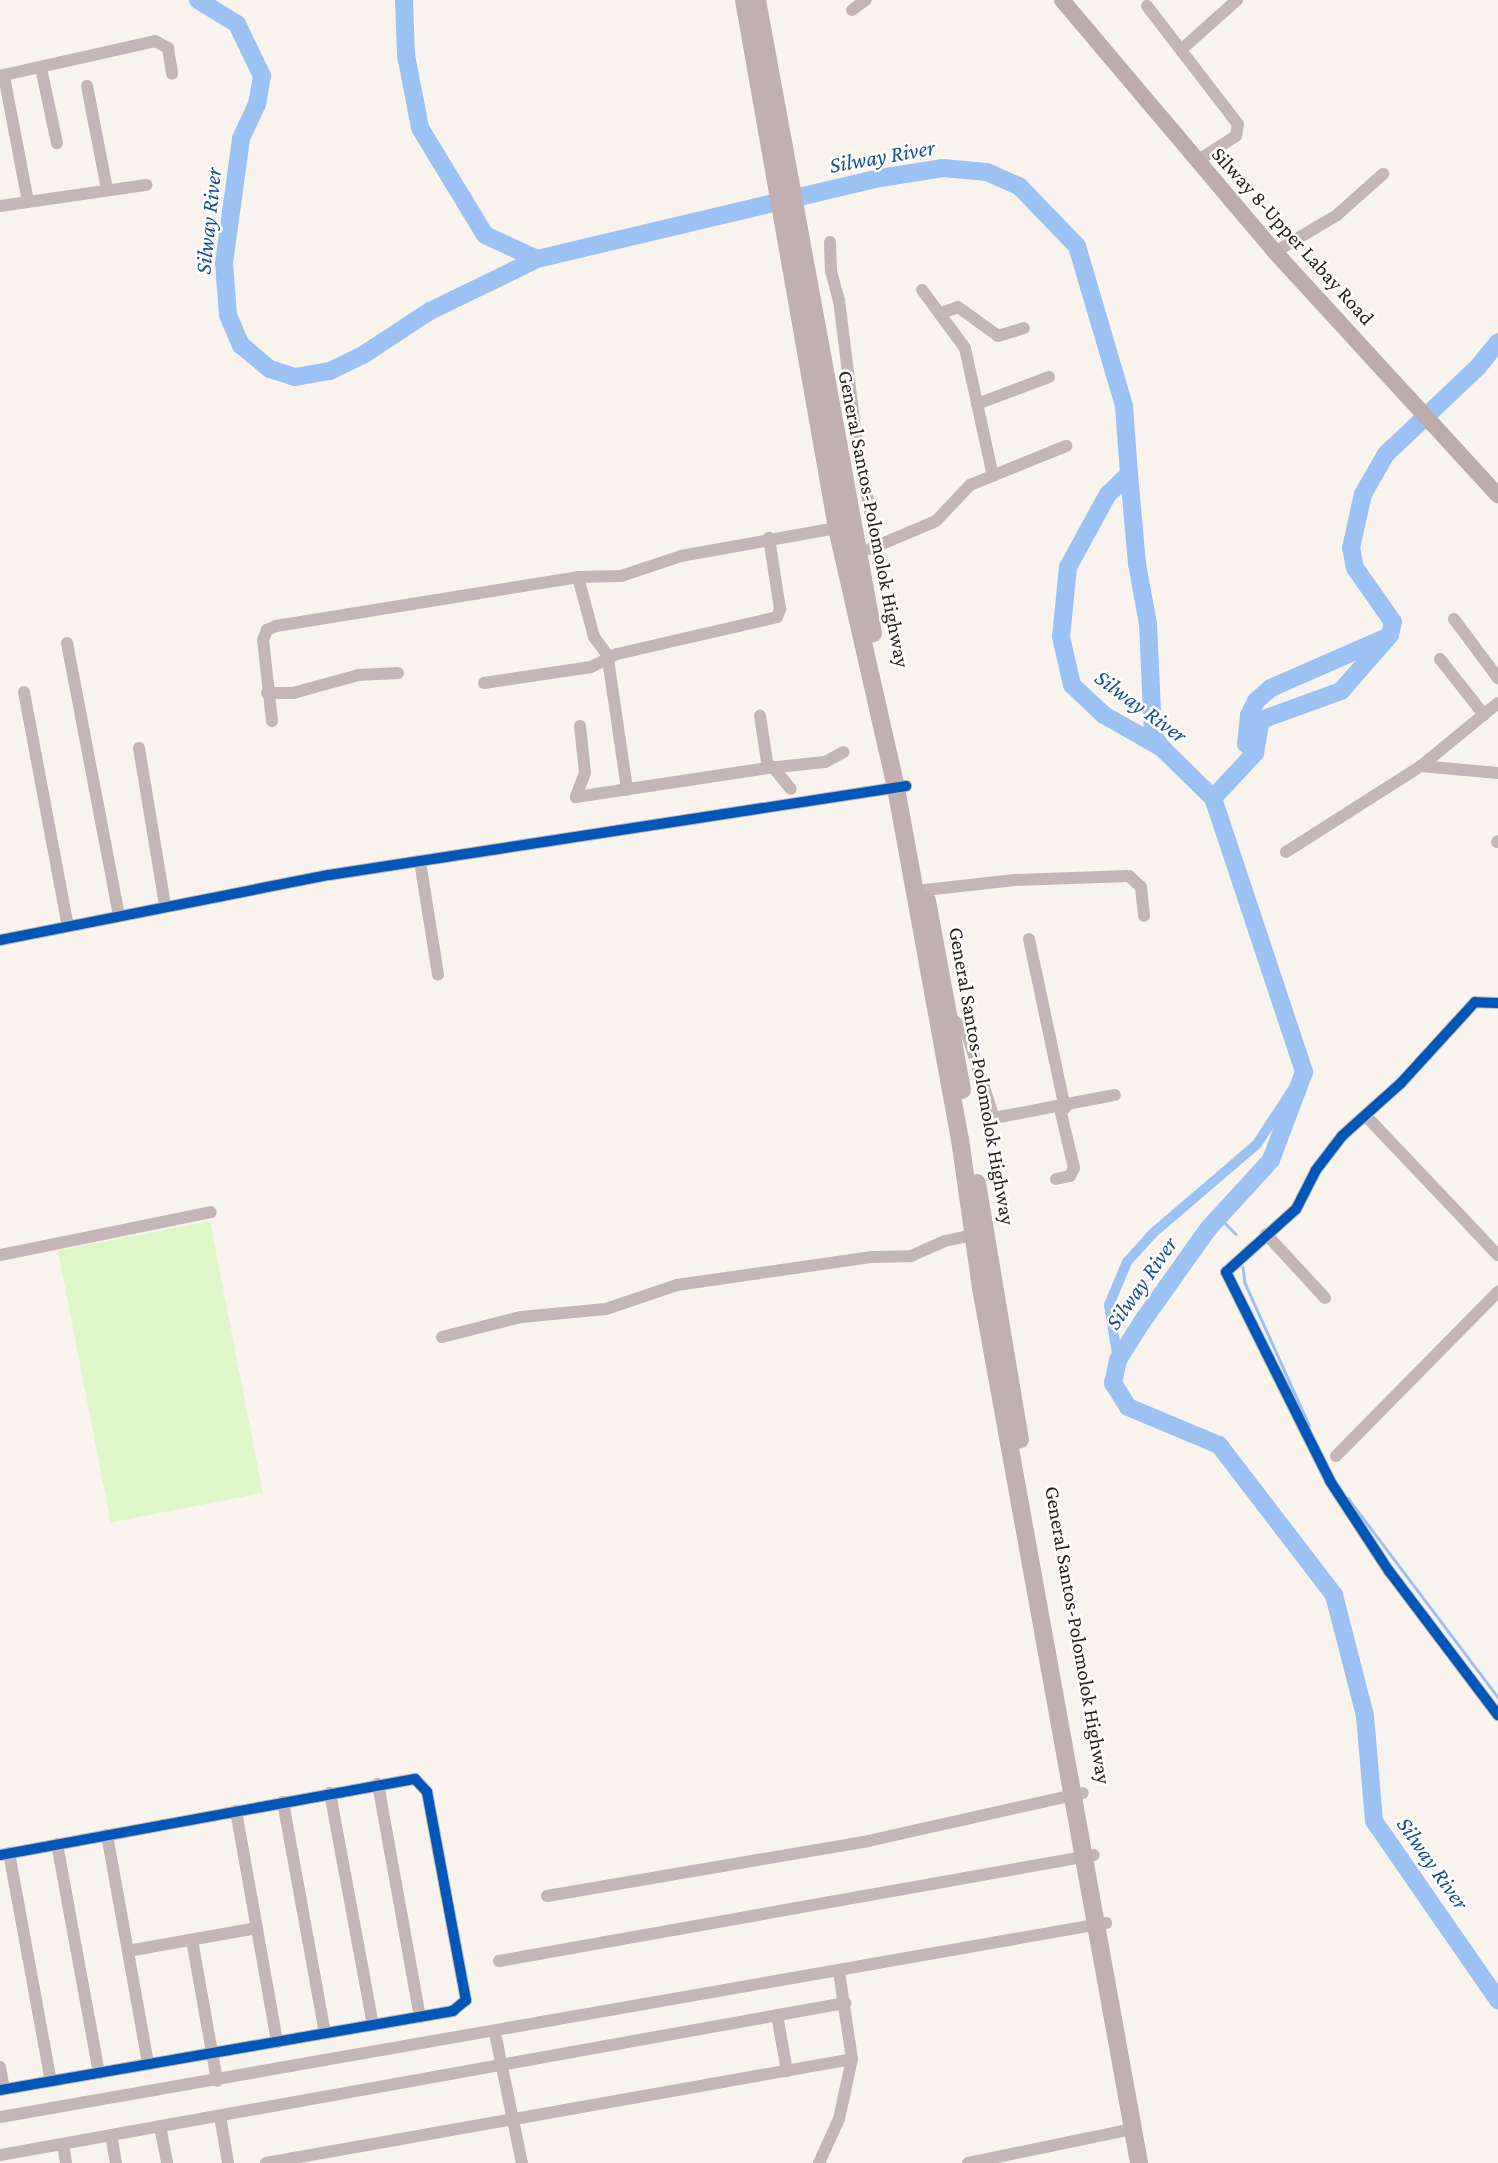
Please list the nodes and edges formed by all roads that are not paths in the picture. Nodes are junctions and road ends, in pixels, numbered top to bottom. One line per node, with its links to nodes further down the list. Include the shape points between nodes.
1 (744, 0): 15 (highway)
2 (757, 0): 15 (highway)
3 (866, 0): 7 (street)
4 (1062, 0): 14 (main road, Silway 8-Upper Labay Road)
5 (1237, 0): 8 (street)
6 (1147, 6): 8 (street)
7 (852, 10)
8 (1182, 49): 14 (street, via 1238,124 1236,136)
9 (41, 68): 10 (street, via 155,41 168,48); 11 (street); 13 (street)
10 (172, 74)
11 (2, 76): 19 (street)
12 (87, 86): 18 (street)
13 (57, 143)
14 (1197, 161): 23 (main road, Silway 8-Upper Labay Road)
15 (778, 163): 21 (highway)
16 (1383, 174): 23 (street, via 1337,215)
17 (146, 184): 18 (street)
18 (107, 189): 19 (street)
19 (29, 202): 20 (street)
20 (0, 206)
21 (788, 229): 32 (highway); 35 (highway, General Santos-Polomolok Highway)
22 (830, 242): 34 (street, via 857,444)
23 (1275, 252): 31 (main road, Silway 8-Upper Labay Road)
24 (922, 290): 25 (street)
25 (941, 313): 26 (street, via 958,307 998,336); 28 (street, via 965,348)
26 (1024, 328)
27 (1049, 377): 28 (street)
28 (977, 404): 30 (street)
29 (1066, 446): 30 (street)
30 (993, 476): 34 (street, via 970,485 936,521)
31 (1498, 495)
32 (836, 528): 33 (street); 56 (highway)
33 (769, 538): 36 (street, via 681,556 621,576); 39 (street, via 780,610 777,617)
34 (877, 547): 35 (street)
35 (856, 554): 56 (highway, General Santos-Polomolok Highway)
36 (578, 577): 39 (street, via 594,637); 45 (street, via 276,626 267,630 263,640)
37 (1454, 619): 42 (street)
38 (67, 643): 63 (street)
39 (609, 658): 43 (street, via 562,673); 58 (street)
40 (1440, 659): 47 (street)
41 (398, 673): 45 (street)
42 (1498, 678)
43 (484, 683)
44 (24, 692): 65 (street)
45 (267, 693): 49 (street)
46 (1498, 703): 47 (street)
47 (1484, 715): 53 (street)
48 (760, 716): 54 (street)
49 (272, 721)
50 (580, 726): 58 (street, via 586,773 572,798)
51 (139, 748): 62 (street)
52 (844, 752): 54 (street, via 825,762)
53 (1420, 766): 55 (street); 59 (street)
54 (771, 768): 57 (street); 58 (street)
55 (1498, 773)
56 (901, 787): 60 (street); 61 (highway, General Santos-Polomolok Highway); 77 (highway)
57 (791, 789)
58 (627, 790)
59 (1286, 852)
60 (420, 861): 62 (street); 68 (street)
61 (925, 890): 64 (street, via 1014,880 1129,876 1141,887); 70 (highway, General Santos-Polomolok Highway)
62 (165, 905): 63 (street)
63 (118, 916): 65 (street)
64 (1144, 916)
65 (68, 926): 67 (street)
66 (1029, 939): 72 (street)
67 (0, 940)
68 (438, 975)
69 (1498, 1003): 73 (street, via 1475,1002)
70 (950, 1017): 72 (street, via 966,1031 994,1118); 87 (highway, General Santos-Polomolok Highway)
71 (1115, 1095): 72 (street)
72 (1063, 1108): 74 (street, via 1074,1168 1070,1176)
73 (1366, 1116): 76 (street, via 1320,1164 1296,1209); 79 (street)
74 (1056, 1179)
75 (211, 1212): 78 (street)
76 (1266, 1234): 80 (street); 84 (street, via 1234,1261 1226,1277 1330,1481 1389,1571)
77 (974, 1235): 82 (street, via 911,1256 872,1257 677,1285 618,1306 521,1317); 87 (highway)
78 (0, 1255)
79 (1498, 1255)
80 (1325, 1298)
81 (1496, 1299): 83 (street)
82 (442, 1337)
83 (1336, 1457)
84 (1498, 1715)
85 (378, 1784): 86 (street); 103 (street); 103 (street, via 409,1779 425,1786 466,1994 460,2009)
86 (330, 1793): 88 (street); 104 (street)
87 (1078, 1794): 93 (highway); 94 (street, via 868,1841)
88 (283, 1802): 89 (street); 106 (street)
89 (236, 1811): 90 (street); 96 (street)
90 (107, 1835): 91 (street); 98 (street)
91 (57, 1844): 92 (street); 114 (street)
92 (4, 1854): 115 (street)
93 (1089, 1856): 95 (highway); 99 (street)
94 (547, 1896)
95 (1102, 1923): 100 (street); 122 (highway); 136 (highway)
96 (257, 1928): 97 (street); 107 (street)
97 (192, 1940): 98 (street); 108 (street)
98 (128, 1951): 110 (street)
99 (499, 1961)
100 (839, 1972): 101 (street); 105 (street)
101 (845, 2003): 102 (street); 109 (street)
102 (777, 2015): 111 (street); 113 (street)
103 (420, 2017): 104 (street)
104 (373, 2025): 106 (street)
105 (495, 2033): 111 (street); 116 (street)
106 (325, 2034): 107 (street)
107 (277, 2042): 108 (street)
108 (212, 2053): 110 (street); 116 (street)
109 (852, 2059): 113 (street); 133 (street, via 839,2119)
110 (148, 2064): 114 (street)
111 (502, 2065): 118 (street); 120 (street)
112 (0, 2067): 117 (street)
113 (787, 2071): 120 (street)
114 (99, 2073): 115 (street)
115 (51, 2081): 117 (street)
116 (217, 2081): 119 (street)
117 (2, 2090)
118 (220, 2116): 121 (street); 130 (street)
119 (0, 2117)
120 (513, 2119): 131 (street); 132 (street)
121 (160, 2126): 123 (street); 129 (street)
122 (1132, 2129): 134 (street); 135 (highway)
123 (111, 2135): 124 (street); 128 (street)
124 (63, 2144): 126 (street); 127 (street)
125 (0, 2155): 126 (street)
126 (16, 2158)
127 (66, 2163)
128 (116, 2163)
129 (167, 2163)
130 (228, 2163)
131 (266, 2163)
132 (522, 2163)
133 (819, 2163)
134 (968, 2163)
135 (1139, 2163)
136 (1149, 2163)

